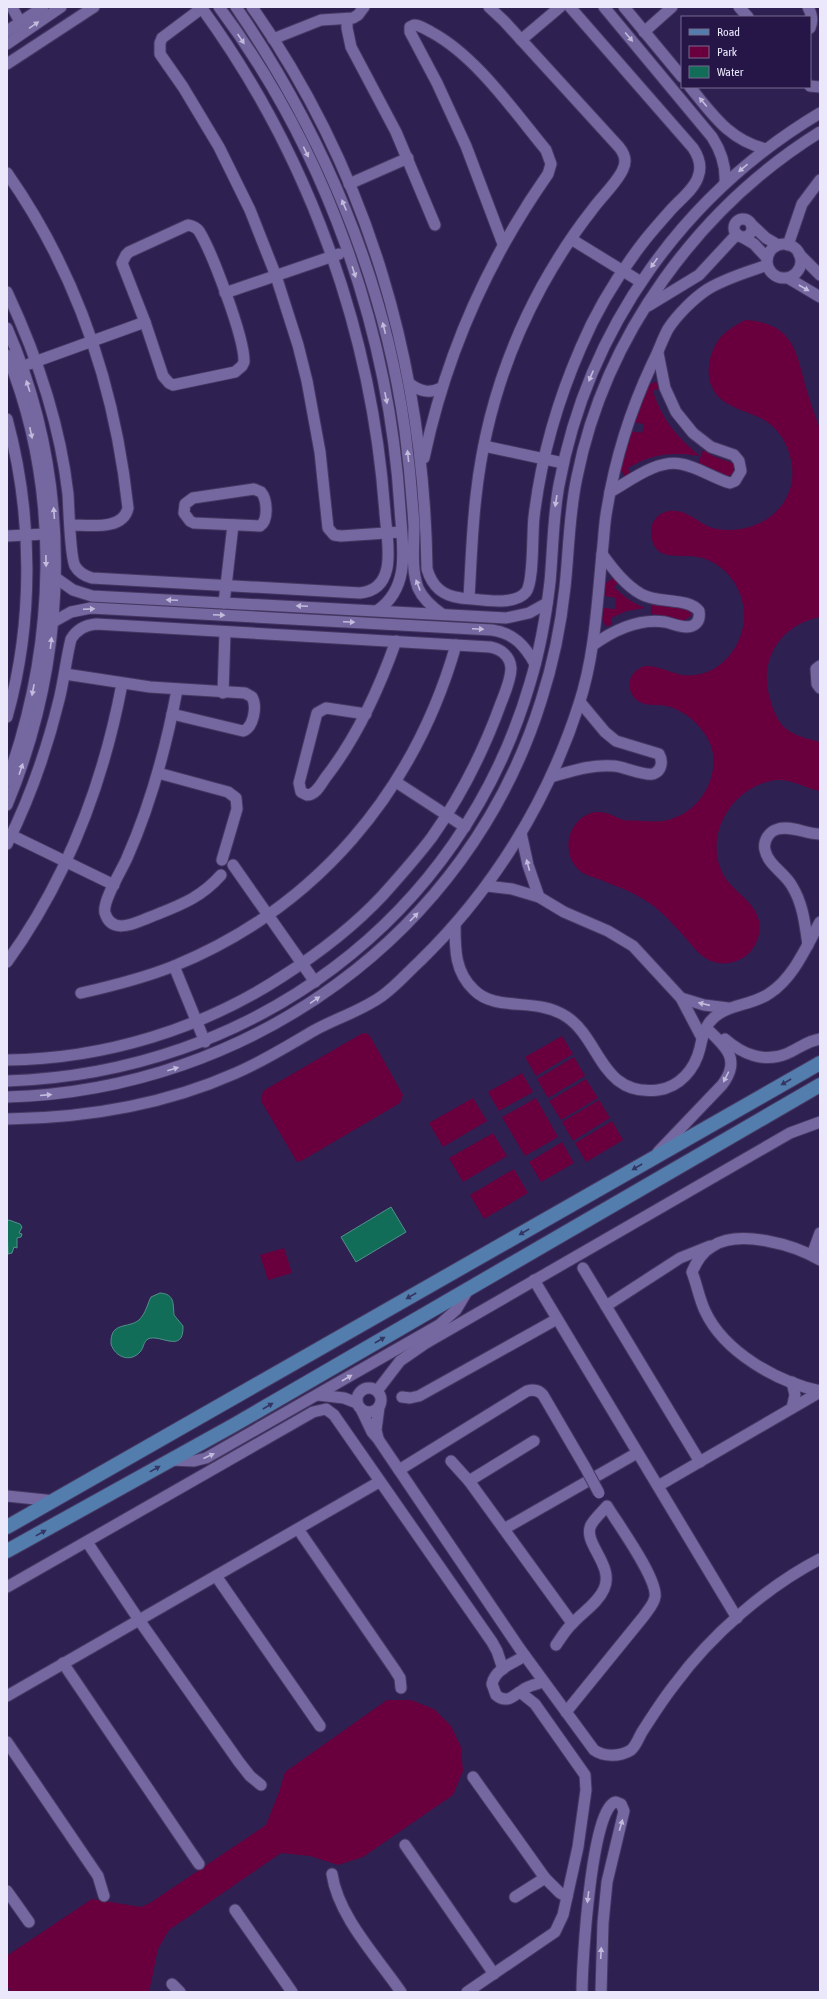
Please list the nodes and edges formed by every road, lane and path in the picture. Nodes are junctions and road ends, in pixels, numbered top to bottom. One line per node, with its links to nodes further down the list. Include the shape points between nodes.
1 (12, 7): 18 (street); 21 (street)
2 (42, 7): 21 (street)
3 (61, 7): 28 (street, one-way to 3)
4 (94, 7): 30 (street)
5 (201, 7): 55 (street, via 253,86 276,127); 60 (street, via 162,38 160,54 202,117 222,154 250,210)
6 (219, 7): 35 (street, one-way to 35)
7 (236, 7): 34 (street)
8 (252, 7): 26 (street)
9 (364, 7): 20 (street, via 358,15)
10 (489, 7): 27 (street)
11 (560, 7): 27 (street)
12 (570, 7): 58 (street, via 693,148 700,163 700,171 694,185 644,241)
13 (604, 7): 38 (street, one-way to 38)
14 (624, 7): 24 (street)
15 (672, 7): 24 (street)
16 (739, 7): 19 (street)
17 (808, 7): 22 (street, via 812,14)
18 (7, 11)
19 (747, 16)
20 (347, 18): 26 (street, via 321,20); 43 (street, via 351,47)
21 (20, 22): 23 (street)
22 (811, 25)
23 (7, 32)
24 (644, 32): 31 (street)
25 (438, 36): 29 (street, via 426,41); 29 (street, via 418,25 412,26 410,32); 51 (street, via 460,52 479,71 551,159 551,169)
26 (273, 39): 33 (street)
27 (521, 40): 50 (street, via 619,147 624,158 623,170)
28 (7, 44)
29 (421, 52): 51 (street, via 466,146)
30 (7, 64)
31 (681, 76)
32 (691, 88): 37 (street, one-way to 32)
33 (304, 91): 34 (street); 47 (street)
34 (292, 97): 35 (street); 100 (street, one-way to 34, via 425,600 415,579 411,487 401,404 373,285 340,195)
35 (281, 104): 53 (street, one-way to 53, via 316,174)
36 (820, 113): 40 (street)
37 (718, 120): 38 (street); 41 (street, via 738,138)
38 (707, 130): 46 (street, via 722,154)
39 (820, 132): 42 (street)
40 (782, 137): 41 (street); 42 (street, via 789,143)
41 (766, 149): 46 (street, one-way to 46)
42 (791, 151): 57 (street, via 728,204)
43 (408, 158): 47 (street); 48 (street)
44 (7, 173): 70 (street, via 52,246 76,296)
45 (820, 180): 52 (street, via 802,204)
46 (726, 182): 62 (street, one-way to 62, via 680,229)
47 (349, 184): 75 (street, via 385,282)
48 (435, 226)
49 (740, 235): 52 (street, via 734,226 739,220 748,220 766,238); 56 (street, via 759,248); 63 (street)
50 (571, 239): 58 (street); 78 (street, via 542,287 518,338 498,391)
51 (503, 244): 76 (street, via 468,314)
52 (783, 245): 54 (street, via 797,250); 56 (street, via 771,250)
53 (347, 251): 55 (street); 85 (street, one-way to 85, via 371,330 383,383 394,450)
54 (799, 254): 59 (street); 61 (street, via 798,271)
55 (333, 256): 60 (street); 86 (street, via 354,324 370,392 380,454)
56 (767, 262): 61 (street, via 775,276); 71 (street, via 708,289 692,302 668,328)
57 (672, 268): 63 (street, via 676,277); 67 (street)
58 (623, 271): 62 (street); 79 (street, via 582,342 566,380)
59 (820, 275)
60 (276, 276): 65 (street); 86 (street, via 298,345 313,409 328,528 338,536)
61 (788, 278): 66 (street, one-way to 66)
62 (641, 282): 80 (street, one-way to 80, via 625,307 591,377 578,410)
63 (688, 283): 67 (street)
64 (7, 292): 73 (street)
65 (225, 294): 68 (street, via 244,357 242,366 235,372 178,386 169,383 163,376); 68 (street, via 199,231 192,226 184,226 129,252 123,259 123,268)
66 (820, 297)
67 (642, 310): 91 (street, via 591,421 576,479)
68 (146, 322): 70 (street)
69 (7, 328): 74 (street)
70 (93, 341): 73 (street); 83 (street, via 119,440 128,508 122,520 114,524)
71 (658, 353): 82 (street, via 630,416); 82 (street, via 665,388 676,412 693,433 711,447 734,455 741,471 735,481 730,483 680,463 664,465 653,468)
72 (7, 355): 87 (street, one-way to 87, via 30,428)
73 (37, 362): 74 (street); 83 (street, via 58,439)
74 (22, 367): 93 (street, one-way to 74, via 49,471 35,408)
75 (410, 384): 76 (street, via 429,392); 81 (street)
76 (441, 388): 81 (street)
77 (7, 419): 88 (street, via 18,466)
78 (484, 446): 79 (street); 95 (street, via 475,507)
79 (543, 458): 80 (street); 95 (street, via 534,519 529,587 521,597 510,601)
80 (563, 463): 90 (street, one-way to 90, via 555,510)
81 (422, 467): 95 (street, via 427,568 430,577 433,584 446,594)
82 (610, 492): 92 (street)
83 (71, 525): 94 (street, via 73,562 80,573 86,576)
84 (233, 525): 84 (street, via 263,524 264,498 261,492 254,489 193,498 185,504 184,513 190,521); 94 (street)
85 (401, 532): 86 (street); 98 (street, via 401,579 393,597)
86 (387, 533): 94 (street, via 386,576 375,589 368,592)
87 (46, 534): 88 (street); 121 (street, one-way to 121, via 46,578 41,643 30,708)
88 (26, 535): 89 (street); 117 (street, via 22,640)
89 (7, 536)
90 (552, 552): 91 (street); 97 (street)
91 (568, 554): 123 (street, via 562,615 553,660 540,704)
92 (602, 554): 106 (street); 106 (street, via 622,578 641,594 655,600 690,604 699,610 700,616 691,627 650,621 636,623)
93 (56, 578): 96 (street, one-way to 93, via 92,596 73,590); 101 (street)
94 (226, 586): 96 (street)
95 (469, 598)
96 (224, 603): 98 (street, one-way to 96)
97 (547, 603): 100 (street, via 529,613 514,617); 107 (street)
98 (378, 610): 100 (street)
99 (144, 611): 101 (street, one-way to 99, via 81,609); 102 (street); 107 (street, one-way to 107, via 492,630 517,639)
100 (442, 614)
101 (53, 622): 118 (street, one-way to 101, via 45,680)
102 (143, 627): 103 (street); 109 (street, via 90,624 79,629 71,639)
103 (225, 632): 104 (street); 113 (street)
104 (396, 641): 105 (street); 116 (street)
105 (456, 645): 127 (street, via 432,716); 129 (street, via 496,648 507,656 511,669 488,738)
106 (593, 645): 114 (street)
107 (535, 664): 122 (street)
108 (820, 666): 111 (street, via 815,677)
109 (65, 674): 110 (street); 119 (street)
110 (122, 684): 112 (street); 135 (street, via 114,728 95,793)
111 (820, 688)
112 (177, 690): 113 (street); 115 (street)
113 (223, 693): 115 (street, via 245,693 252,697 255,705 251,725 247,730 240,731)
114 (580, 702): 125 (street); 125 (street, via 616,740 659,754 661,766 656,772 647,774 627,767 602,765)
115 (172, 714): 124 (street)
116 (366, 714): 116 (street, via 343,754 315,792 307,795 301,792 299,783 317,713 326,708)
117 (7, 717)
118 (36, 718): 119 (street); 128 (street, one-way to 118)
119 (53, 723): 133 (street, via 35,780)
120 (7, 746): 121 (street)
121 (18, 750): 126 (street)
122 (504, 755): 123 (street); 130 (street)
123 (518, 761): 157 (street, one-way to 123, via 262,1032 303,1008 348,977 395,937 437,892 469,848 490,816)
124 (158, 773): 134 (street, via 228,792 236,798 237,809); 138 (street, via 139,830)
125 (551, 777): 131 (street)
126 (7, 781)
127 (396, 782): 129 (street); 141 (street, via 379,808 339,855 299,892)
128 (7, 805)
129 (446, 815): 130 (street); 146 (street, via 416,857 381,897 343,932)
130 (465, 827): 148 (street, via 408,900 364,944)
131 (521, 833): 139 (street); 140 (street, one-way to 131, via 528,866)
132 (820, 834): 144 (street, via 787,828 777,829 767,837 764,850 792,886 800,904)
133 (9, 839): 135 (street)
134 (222, 860): 136 (street, via 228,860); 137 (street, via 216,867)
135 (67, 862): 138 (street); 145 (street, via 45,904)
136 (233, 865): 137 (street, via 232,874); 141 (street)
137 (221, 876): 138 (street, via 210,888 194,898 124,927 112,923 106,914 106,902)
138 (114, 885)
139 (486, 886): 140 (street, via 512,889); 143 (street)
140 (539, 897): 150 (street, via 552,906 608,931 628,943 639,951)
141 (268, 915): 146 (street); 147 (street, via 238,934)
142 (820, 922): 144 (street)
143 (455, 925): 153 (street, via 459,969 475,991 499,1002 543,1006 567,1017 584,1034 609,1073 629,1086 659,1090 684,1078 696,1060); 163 (street, via 379,998 234,1074 132,1106 73,1116)
144 (808, 945): 151 (street, via 793,970 771,993 756,1001)
145 (7, 962)
146 (302, 964): 148 (street); 152 (street, via 256,992)
147 (174, 966): 149 (street, via 113,986); 152 (street)
148 (315, 982): 155 (street, via 276,1007)
149 (81, 993)
150 (681, 998): 151 (street, one-way to 150, via 704,1005); 153 (street)
151 (728, 1008): 153 (street, via 718,1015)
152 (196, 1021): 155 (street); 158 (street, via 145,1039 92,1052)
153 (706, 1030): 156 (street)
154 (820, 1039): 156 (street, via 776,1057 757,1057)
155 (209, 1040): 157 (street); 160 (street, via 141,1063 98,1072 54,1079)
156 (732, 1050): 165 (street, one-way to 165, via 730,1070 725,1080)
157 (218, 1052): 162 (street, one-way to 157, via 65,1093 115,1084 178,1067)
158 (7, 1060)
159 (820, 1063): 165 (main road, one-way to 165)
160 (7, 1081)
161 (820, 1085): 173 (main road)
162 (7, 1097)
163 (7, 1119)
164 (820, 1122): 172 (street, via 790,1133)
165 (654, 1157): 196 (main road, one-way to 196)
166 (820, 1233): 168 (street)
167 (714, 1245): 168 (street, via 727,1241 760,1240 784,1244); 169 (street, via 690,1252); 171 (street, via 704,1252)
168 (816, 1257)
169 (670, 1264): 171 (street, via 682,1265); 174 (street)
170 (583, 1268): 174 (street)
171 (692, 1272): 177 (street, via 705,1312 725,1339 756,1364)
172 (534, 1280): 175 (street); 178 (street, via 408,1355)
173 (468, 1290): 176 (street, via 456,1310 440,1324); 188 (main road, one-way to 173)
174 (606, 1306): 190 (street)
175 (557, 1319): 181 (street, via 419,1396); 187 (street)
176 (364, 1368): 178 (street, via 366,1378); 180 (street, one-way to 176)
177 (792, 1382): 179 (street); 184 (street, via 795,1395)
178 (374, 1389): 182 (street, via 363,1389 359,1392); 183 (street, via 381,1400)
179 (820, 1392): 184 (street)
180 (317, 1395): 182 (street, via 344,1398); 188 (street, one-way to 180, via 194,1461 206,1458)
181 (402, 1397)
182 (359, 1406): 183 (street, via 369,1412); 185 (street)
183 (379, 1408): 185 (street, via 376,1430)
184 (792, 1408): 190 (street)
185 (378, 1439): 191 (street)
186 (534, 1440): 192 (street)
187 (637, 1453): 194 (street); 199 (street)
188 (171, 1460): 202 (main road, one-way to 188)
189 (451, 1461): 192 (street)
190 (700, 1462): 194 (street)
191 (399, 1470): 197 (street, bridge, via 527,1391 533,1390 543,1395); 210 (street)
192 (469, 1481): 199 (street)
193 (379, 1482): 200 (street); 201 (street, via 334,1415 326,1409 318,1410); 212 (street, via 492,1642)
194 (658, 1486): 206 (street)
195 (7, 1496): 196 (street)
196 (55, 1501): 198 (main road)
197 (607, 1506): 208 (street, via 591,1525 590,1530 591,1539 604,1564 607,1577 604,1590); 217 (street, via 642,1562 655,1589 655,1596 653,1604 644,1616)
198 (7, 1527)
199 (504, 1528): 208 (street)
200 (298, 1529): 204 (street); 214 (street, via 395,1670 400,1678)
201 (87, 1542): 205 (street); 207 (street)
202 (7, 1552)
203 (820, 1559): 206 (street, via 781,1584)
204 (216, 1576): 207 (street); 218 (street)
205 (7, 1587)
206 (737, 1618): 217 (street, via 704,1649 676,1683 632,1749 610,1756 597,1752)
207 (139, 1620): 211 (street); 221 (street, via 239,1762)
208 (572, 1623): 209 (street)
209 (556, 1645)
210 (522, 1653): 212 (street, via 511,1658); 213 (street)
211 (64, 1664): 216 (street); 223 (street)
212 (506, 1666): 215 (street, via 493,1680 494,1694 506,1699)
213 (541, 1678): 215 (street); 217 (street)
214 (401, 1688)
215 (524, 1690): 229 (street, via 585,1775 586,1790 578,1847)
216 (7, 1696)
217 (566, 1712)
218 (320, 1726)
219 (7, 1742): 228 (street, via 98,1876)
220 (473, 1777): 225 (street)
221 (261, 1785)
222 (404, 1845): 232 (street)
223 (199, 1864)
224 (332, 1874): 234 (street, via 334,1887 344,1911)
225 (544, 1876): 227 (street); 229 (street)
226 (7, 1891): 231 (street)
227 (514, 1895)
228 (104, 1896)
229 (567, 1897): 232 (street, via 563,1915 555,1932)
230 (235, 1910): 233 (street)
231 (29, 1922)
232 (494, 1974): 235 (street)
233 (292, 1992)
234 (401, 1992)
235 (467, 1992)
236 (582, 1992): 237 (street, one-way to 236, via 607,1882 624,1811 621,1804 616,1802 608,1808 592,1872)
237 (601, 1992)

